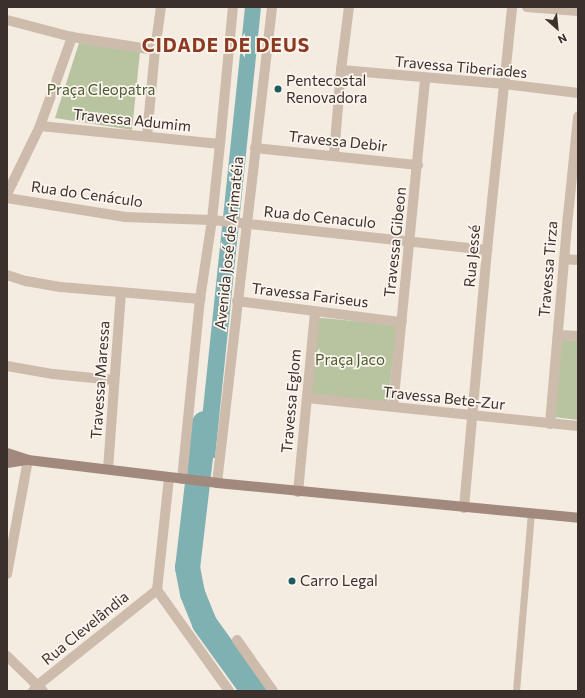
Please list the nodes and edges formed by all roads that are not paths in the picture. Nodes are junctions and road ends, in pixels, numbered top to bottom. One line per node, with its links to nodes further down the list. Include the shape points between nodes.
1 (161, 7): 10 (street)
2 (233, 7): 18 (street, Avenida José de Arimatéia)
3 (272, 7): 19 (street, Avenida José de Arimatéia)
4 (349, 7): 11 (street)
5 (512, 7): 13 (street, Rua Jessé)
6 (527, 7): 7 (street)
7 (578, 12)
8 (7, 20): 9 (street)
9 (72, 37): 10 (street); 16 (street)
10 (155, 50): 17 (street)
11 (341, 70): 12 (street, Travessa Tiberiades); 20 (street)
12 (425, 79): 13 (street, Travessa Tiberiades); 21 (street, Travessa Gibeon)
13 (504, 84): 14 (street, Travessa Tiberiades); 28 (street, Rua Jessé)
14 (578, 94)
15 (578, 117): 22 (street, Travessa Tirza)
16 (40, 126): 17 (street, Travessa Adumim); 23 (street)
17 (147, 136): 18 (street, Travessa Adumim)
18 (220, 144): 25 (street, Avenida José de Arimatéia)
19 (255, 148): 20 (street, Travessa Debir); 26 (street, Avenida José de Arimatéia)
20 (334, 155): 21 (street, Travessa Debir)
21 (418, 165): 27 (street, Travessa Gibeon)
22 (575, 182): 29 (street, Travessa Tirza)
23 (7, 194)
24 (7, 198): 25 (street, Rua do Cenáculo, via 125,217)
25 (215, 220): 26 (street, Rua do Cenáculo); 33 (street, Avenida José de Arimatéia)
26 (243, 224): 27 (street, Rua do Cenaculo); 34 (street, Avenida José de Arimatéia)
27 (410, 241): 28 (street, Rua do Cenaculo); 36 (street, Travessa Gibeon)
28 (487, 250): 43 (street, Rua Jessé)
29 (564, 259): 30 (street); 37 (street, Travessa Tirza)
30 (578, 260)
31 (7, 275): 32 (street, via 61,288)
32 (121, 292): 33 (street); 40 (street, Travessa Maressa)
33 (200, 299): 51 (street, Avenida José de Arimatéia)
34 (237, 301): 35 (street, Travessa Fariseus); 52 (street, Avenida José de Arimatéia)
35 (315, 312): 36 (street, Travessa Fariseus); 41 (street, Travessa Eglom)
36 (402, 322): 42 (street, Travessa Gibeon)
37 (558, 334): 38 (street); 44 (street, Travessa Tirza)
38 (578, 336)
39 (7, 366): 40 (street)
40 (114, 380): 49 (street, Travessa Maressa)
41 (307, 398): 42 (street, Travessa Bete-Zur); 53 (street, Travessa Eglom)
42 (393, 407): 43 (street, Travessa Bete-Zur)
43 (473, 417): 44 (street, Travessa Bete-Zur); 54 (street, Rua Jessé)
44 (550, 424): 45 (street, Travessa Bete-Zur)
45 (578, 426)
46 (7, 453): 47 (main road)
47 (28, 460): 48 (main road); 49 (main road); 57 (street)
48 (7, 463)
49 (108, 469): 50 (main road)
50 (169, 478): 51 (main road); 58 (street)
51 (186, 479): 52 (main road)
52 (214, 483): 53 (main road)
53 (298, 492): 54 (main road)
54 (464, 508): 55 (main road)
55 (531, 514): 56 (main road); 62 (lane)
56 (578, 518)
57 (7, 574)
58 (157, 590): 61 (street, Rua Clevelândia); 63 (street)
59 (237, 640): 64 (street)
60 (7, 656): 61 (street)
61 (38, 689)
62 (516, 690)
63 (229, 691)
64 (273, 691)

